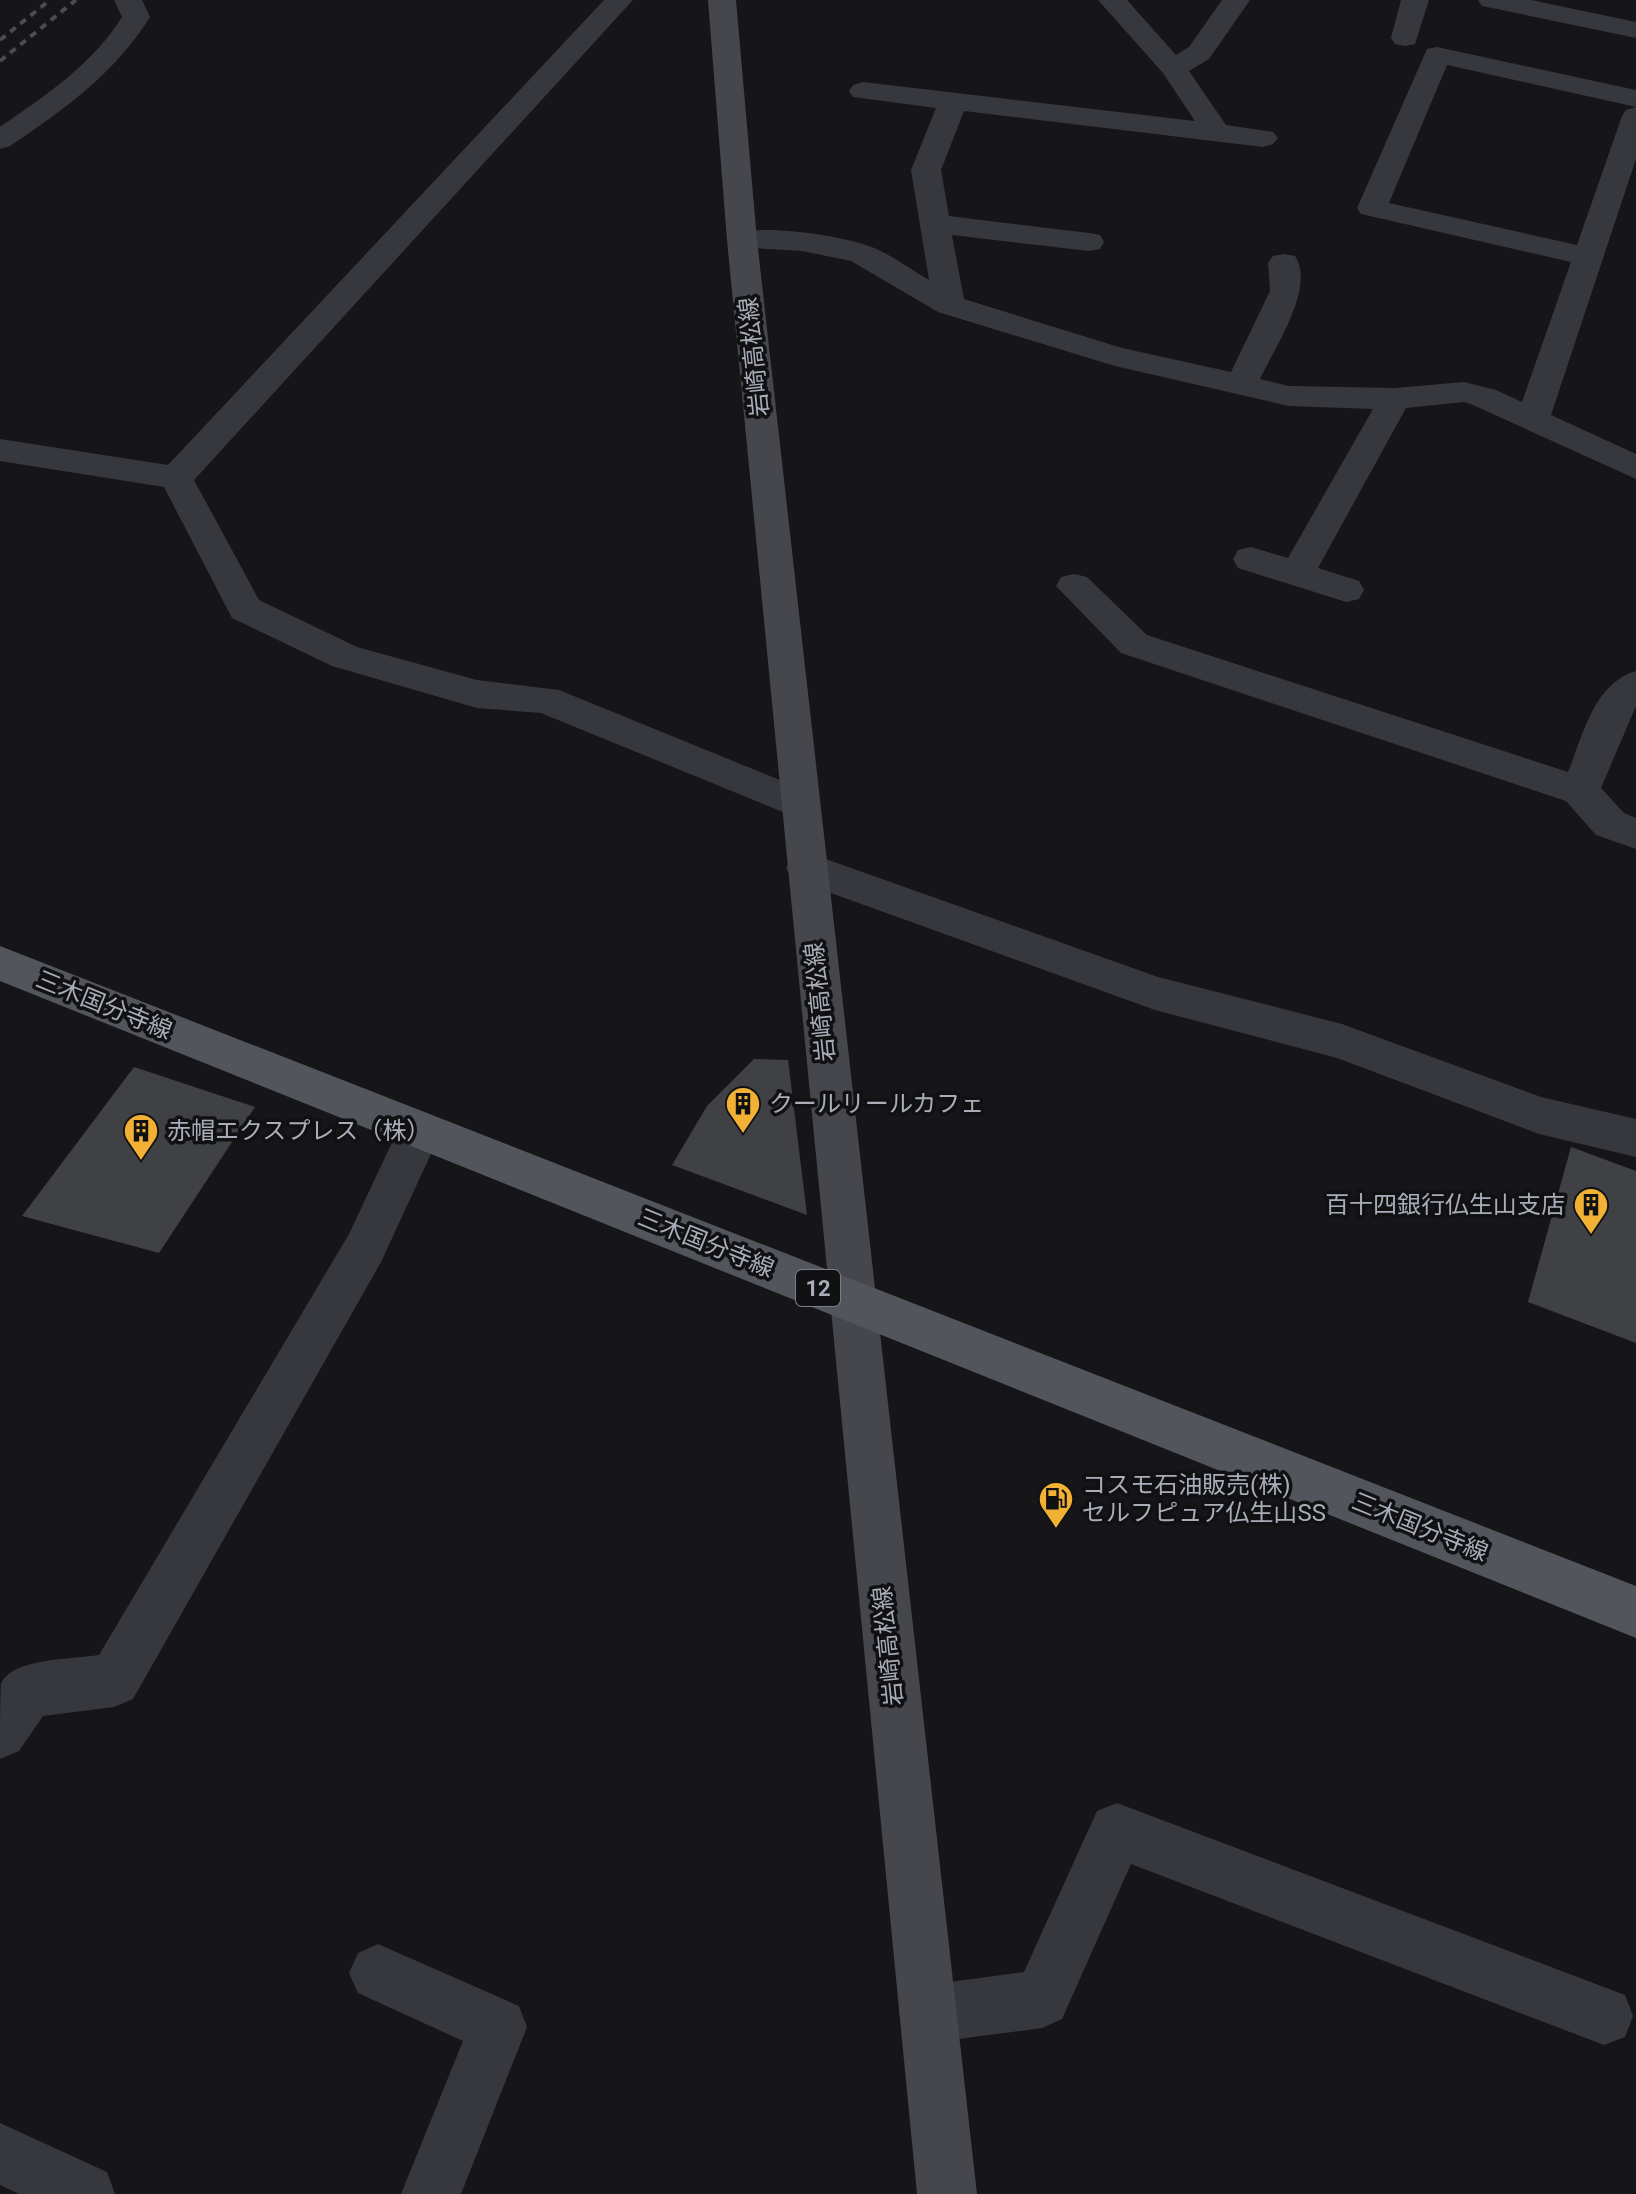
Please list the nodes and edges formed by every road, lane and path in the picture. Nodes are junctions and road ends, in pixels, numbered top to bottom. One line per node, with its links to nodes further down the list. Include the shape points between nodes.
1 (128, 0): 17 (street, via 136,17 84,82)
2 (619, 0): 29 (street)
3 (722, 0): 19 (main road, 岩崎高松線)
4 (1112, 0): 10 (street)
5 (1236, 0): 10 (street, via 1199,53)
6 (1414, 0): 9 (street)
7 (1500, 28): 8 (street); 12 (street); 21 (street, via 1437,55 1372,208)
8 (1636, 30)
9 (1405, 38)
10 (1173, 68): 15 (street)
11 (863, 91): 13 (street)
12 (1636, 99)
13 (953, 102): 15 (street); 18 (street, via 926,170)
14 (1636, 116): 21 (street)
15 (1215, 130): 16 (street)
16 (1263, 138)
17 (0, 140)
18 (935, 224): 20 (street); 23 (street)
19 (742, 240): 23 (street, via 802,242 860,253); 36 (main road, 岩崎高松線)
20 (1089, 242)
21 (1588, 257): 26 (street)
22 (1284, 263): 24 (street, via 1286,291)
23 (949, 305): 24 (street, via 1115,356)
24 (1241, 385): 25 (street, via 1289,396)
25 (1395, 399): 26 (street, via 1464,392); 31 (street)
26 (1533, 418): 28 (street)
27 (0, 450): 29 (street)
28 (1636, 468)
29 (176, 478): 36 (street, via 245,609 345,657 477,694 546,700)
30 (1251, 559): 31 (street)
31 (1296, 575): 33 (street)
32 (1074, 586): 35 (street, via 1134,644)
33 (1346, 590)
34 (1636, 684): 35 (street, via 1616,702)
35 (1580, 791): 37 (street, via 1610,824)
36 (800, 804): 38 (main road, 岩崎高松線)
37 (1636, 834)
38 (806, 868): 41 (street, via 1155,993 1342,1042 1539,1115); 42 (main road, 岩崎高松線)
39 (0, 963): 40 (main road, 三木国分寺線 / 12)
40 (420, 1130): 42 (main road, 三木国分寺線 / 12); 44 (street, via 365,1248 114,1680 28,1691)
41 (1636, 1138)
42 (851, 1301): 43 (main road, 三木国分寺線 / 12); 46 (main road, 岩崎高松線)
43 (1636, 1612)
44 (0, 1732)
45 (378, 1973): 50 (street, via 498,2027)
46 (928, 2014): 47 (street, via 1042,1999 1117,1831); 51 (main road, 岩崎高松線)
47 (1604, 2016)
48 (0, 2153): 49 (street)
49 (85, 2194)
50 (431, 2194)
51 (947, 2194)

